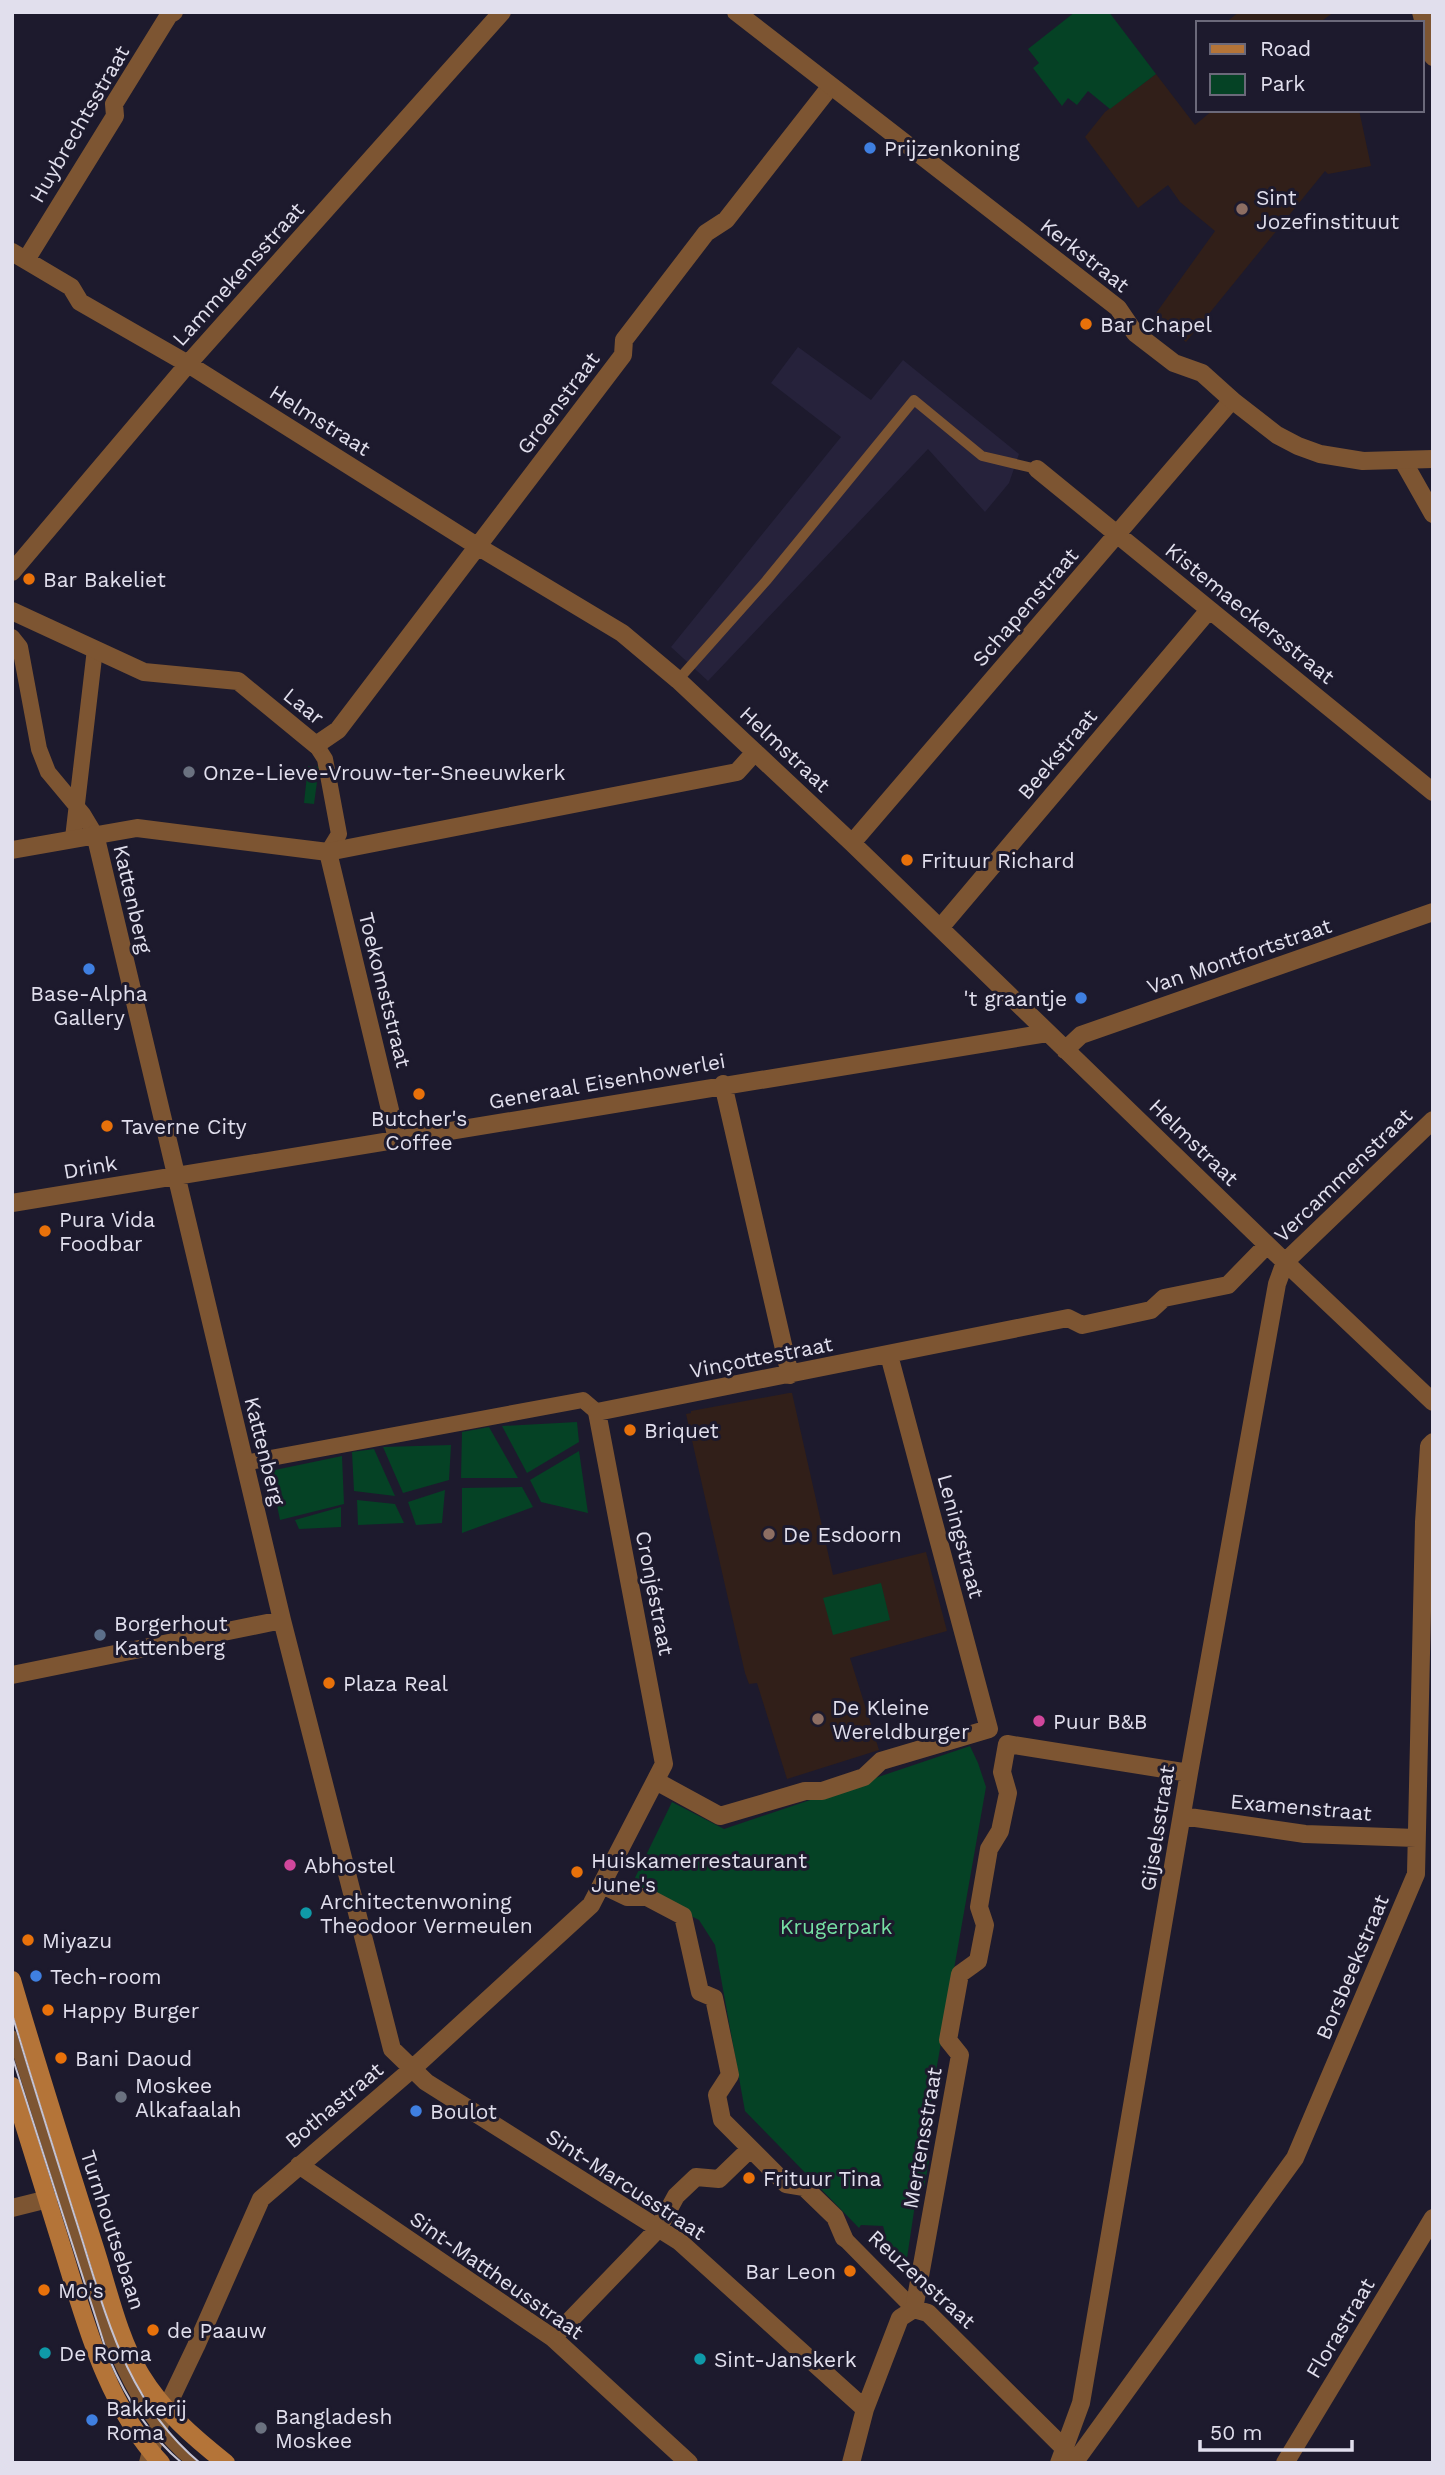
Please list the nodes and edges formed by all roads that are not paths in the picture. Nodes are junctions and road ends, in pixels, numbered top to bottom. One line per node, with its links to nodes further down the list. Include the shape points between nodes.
1 (174, 12): 7 (street, Huybrechtsstraat, via 114,104 115,116)
2 (502, 12): 8 (street, Lammekensstraat)
3 (736, 12): 6 (street, Kerkstraat)
4 (1424, 23): 5 (street)
5 (1433, 57)
6 (831, 87): 9 (street, Kerkstraat, via 1118,308 1135,332 1174,363 1202,373); 15 (street, Groenstraat, via 726,220 706,233 624,340 623,355)
7 (19, 256): 8 (street, Helmstraat, via 71,287 80,302)
8 (188, 364): 15 (street, Helmstraat); 16 (street, Lammekensstraat)
9 (1232, 400): 11 (street, Kerkstraat, via 1278,435 1320,454); 14 (street, Schapenstraat)
10 (1433, 459): 11 (street, Kerkstraat)
11 (1403, 461): 13 (street)
12 (1037, 469): 14 (street, Kistemaeckersstraat); 21 (lane, via 982,456 914,400)
13 (1433, 514)
14 (1119, 534): 17 (street, Kistemaeckersstraat); 28 (street, Schapenstraat)
15 (477, 546): 21 (street, Helmstraat, via 622,633); 22 (street, Groenstraat, via 338,730)
16 (12, 572)
17 (1209, 610): 24 (street, Kistemaeckersstraat); 32 (street, Beekstraat)
18 (12, 611): 20 (street, Laar)
19 (12, 637): 25 (street, via 20,648 39,750 48,772)
20 (95, 649): 22 (street, Laar, via 144,672 237,681); 25 (street)
21 (678, 680): 23 (street, Helmstraat)
22 (316, 745): 30 (street, Laar, via 325,759 339,834)
23 (755, 752): 28 (street, Helmstraat); 30 (street, via 737,772)
24 (1433, 792)
25 (77, 808): 26 (street); 27 (street)
26 (94, 834): 27 (street); 30 (street, via 136,828); 38 (street, Kattenberg)
27 (73, 838): 29 (street)
28 (852, 843): 32 (street, Helmstraat)
29 (12, 850)
30 (328, 852): 37 (street, Toekomststraat)
31 (1433, 912): 34 (street, Van Montfortstraat, via 1081,1035)
32 (940, 928): 33 (street, Helmstraat)
33 (1047, 1032): 34 (street, Helmstraat); 35 (street, Generaal Eisenhowerlei)
34 (1065, 1050): 40 (street, Helmstraat)
35 (723, 1084): 37 (street, Generaal Eisenhowerlei); 43 (street)
36 (1433, 1120): 41 (street, Vercammenstraat)
37 (397, 1139): 38 (street, Generaal Eisenhowerlei)
38 (175, 1175): 39 (street, Drink); 47 (street, Kattenberg)
39 (12, 1203)
40 (1267, 1245): 41 (street, Helmstraat); 42 (street, Vinçottestraat, via 1228,1285 1164,1298 1151,1310 1082,1325 1068,1318)
41 (1285, 1262): 44 (street, Helmstraat); 51 (street, Gijselsstraat, via 1277,1284)
42 (889, 1355): 43 (street, Vinçottestraat); 52 (street, Leningstraat, via 989,1729 881,1761 864,1777 839,1786 720,1816)
43 (790, 1374): 45 (street, Vinçottestraat)
44 (1433, 1402)
45 (597, 1412): 47 (street, Vinçottestraat, via 583,1400); 52 (street, Cronjéstraat, via 664,1764)
46 (1433, 1442): 48 (street, Borsbeekstraat, via 1429,1446)
47 (244, 1463): 49 (street, Kattenberg)
48 (1428, 1523): 53 (street, Borsbeekstraat)
49 (282, 1620): 50 (street); 59 (street, Kattenberg, via 392,2049)
50 (12, 1675)
51 (1189, 1773): 54 (street, Gijselsstraat); 69 (street, Mertensstraat, via 1007,1744 1002,1772 1007,1793 1000,1831 989,1849 979,1907 985,1925 978,1961 960,1974 948,2040 960,2055)
52 (656, 1781): 56 (street, Cronjéstraat)
53 (1425, 1785): 55 (street, Borsbeekstraat)
54 (1182, 1816): 55 (street, Examenstraat, via 1305,1834); 74 (street, Gijselsstraat)
55 (1416, 1838): 74 (street, Borsbeekstraat, via 1416,1874 1295,2158 1090,2437)
56 (601, 1885): 59 (street, Bothastraat, via 591,1905); 61 (street, Reuzenstraat, via 627,1897 647,1897 683,1916 700,1992 714,1998 730,2076 717,2095 722,2120)
57 (12, 1980): 71 (main road, Turnhoutsebaan, via 120,2325 140,2373)
58 (12, 2035): 73 (lane, via 113,2354)
59 (411, 2070): 62 (street, Bothastraat); 66 (street, Sint-Marcusstraat)
60 (12, 2086): 63 (main road)
61 (750, 2148): 66 (street, via 719,2179 696,2177 676,2196); 67 (street, Reuzenstraat, via 786,2184 804,2188 835,2217)
62 (299, 2165): 70 (street, Sint-Mattheusstraat); 71 (street, Bothastraat, via 261,2199)
63 (48, 2199): 64 (street); 75 (main road, via 102,2368)
64 (12, 2208)
65 (1433, 2218): 68 (street, Florastraat)
66 (658, 2229): 70 (street); 72 (street, Sint-Marcusstraat, via 680,2242)
67 (844, 2238): 69 (street, Reuzenstraat)
68 (1427, 2239): 80 (street, Florastraat)
69 (914, 2309): 72 (street, via 900,2318); 74 (street, Reuzenstraat, via 928,2313)
70 (552, 2338): 78 (street, Sint-Mattheusstraat)
71 (166, 2409): 73 (street, Bothastraat); 77 (main road, Turnhoutsebaan)
72 (864, 2409): 79 (street)
73 (158, 2430): 75 (street, Bothastraat); 76 (lane)
74 (1069, 2458)
75 (153, 2459)
76 (192, 2463)
77 (226, 2463)
78 (689, 2463)
79 (851, 2463)
80 (1285, 2463)

